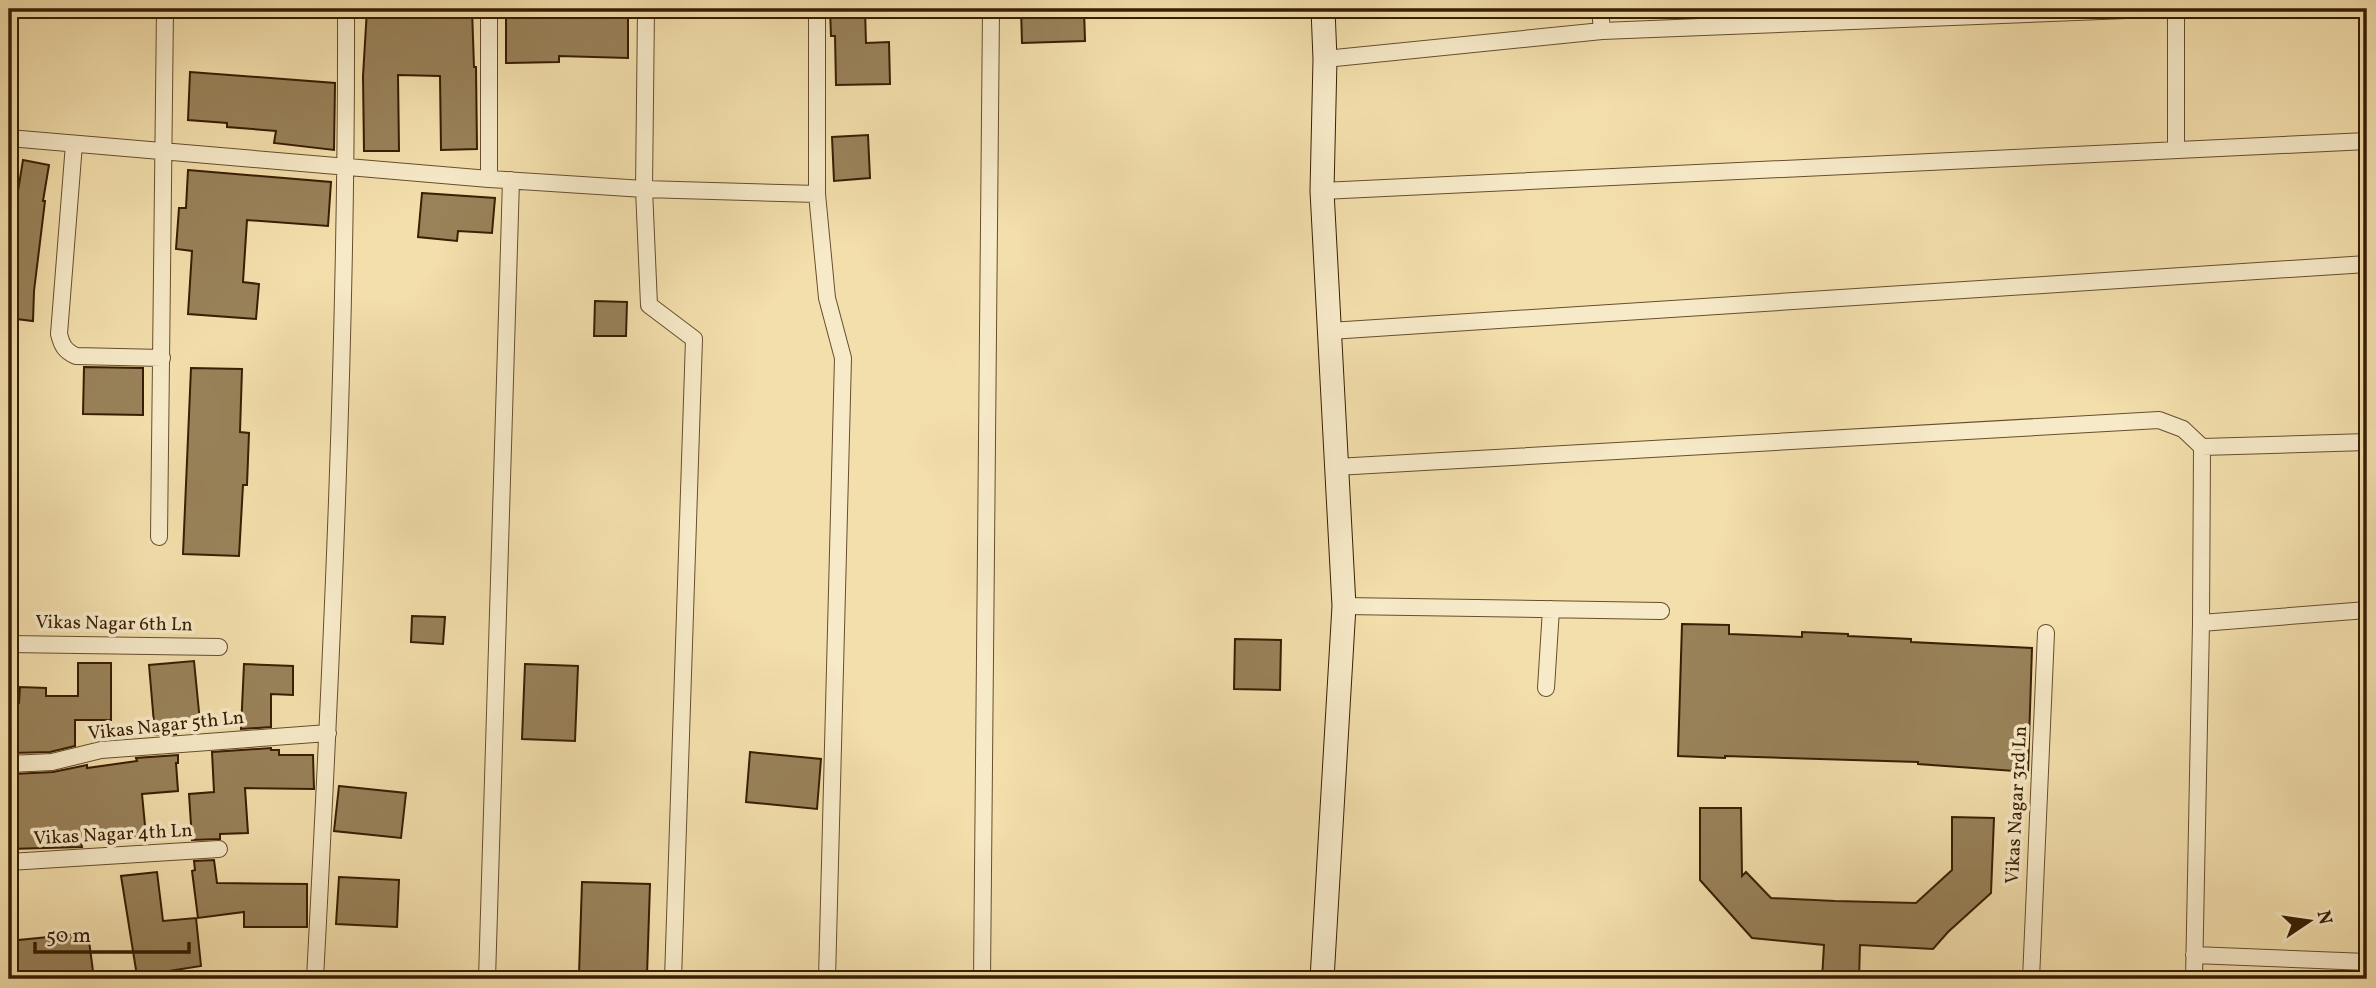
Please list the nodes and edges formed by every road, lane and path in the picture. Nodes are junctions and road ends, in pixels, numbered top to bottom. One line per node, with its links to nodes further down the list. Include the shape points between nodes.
1 (165, 9): 17 (street)
2 (346, 9): 18 (street)
3 (489, 9): 19 (street)
4 (646, 9): 21 (street)
5 (817, 9): 23 (street)
6 (991, 9): 50 (street)
7 (1323, 9): 12 (street)
8 (1600, 9): 11 (street)
9 (2152, 9): 11 (street)
10 (2176, 9): 16 (street)
11 (1602, 31): 12 (street)
12 (1325, 59): 22 (street)
13 (9, 138): 15 (street)
14 (2367, 141): 16 (street)
15 (74, 144): 17 (street); 26 (street, via 59,334 62,344 76,356)
16 (2176, 149): 22 (street)
17 (165, 152): 18 (street); 26 (street)
18 (347, 167): 19 (street); 40 (street)
19 (489, 179): 20 (street)
20 (512, 180): 21 (street); 47 (street)
21 (644, 189): 23 (street); 48 (street, via 649,305 694,339)
22 (1322, 191): 25 (street)
23 (817, 194): 49 (street, via 827,298 843,358)
24 (2367, 264): 25 (street)
25 (1330, 331): 29 (street)
26 (162, 358): 30 (street)
27 (2367, 442): 28 (street)
28 (2202, 447): 29 (street, via 2183,429 2159,419); 35 (street)
29 (1336, 467): 31 (street)
30 (159, 537)
31 (1344, 606): 32 (street); 51 (street)
32 (1551, 609): 34 (street); 39 (street)
33 (2367, 610): 35 (street)
34 (1661, 611)
35 (2201, 622): 44 (street)
36 (2046, 633): 52 (street, Vikas Nagar 3rd Ln)
37 (9, 644): 38 (street, Vikas Nagar 6th Ln)
38 (219, 646)
39 (1546, 688)
40 (328, 733): 41 (street, Vikas Nagar 5th Ln, via 101,750 52,762); 46 (street)
41 (9, 765)
42 (219, 849): 43 (street, Vikas Nagar 4th Ln)
43 (9, 862)
44 (2194, 955): 45 (street); 53 (street)
45 (2367, 962)
46 (315, 979)
47 (487, 979)
48 (673, 979)
49 (827, 979)
50 (982, 979)
51 (1322, 979)
52 (2031, 979)
53 (2194, 979)

